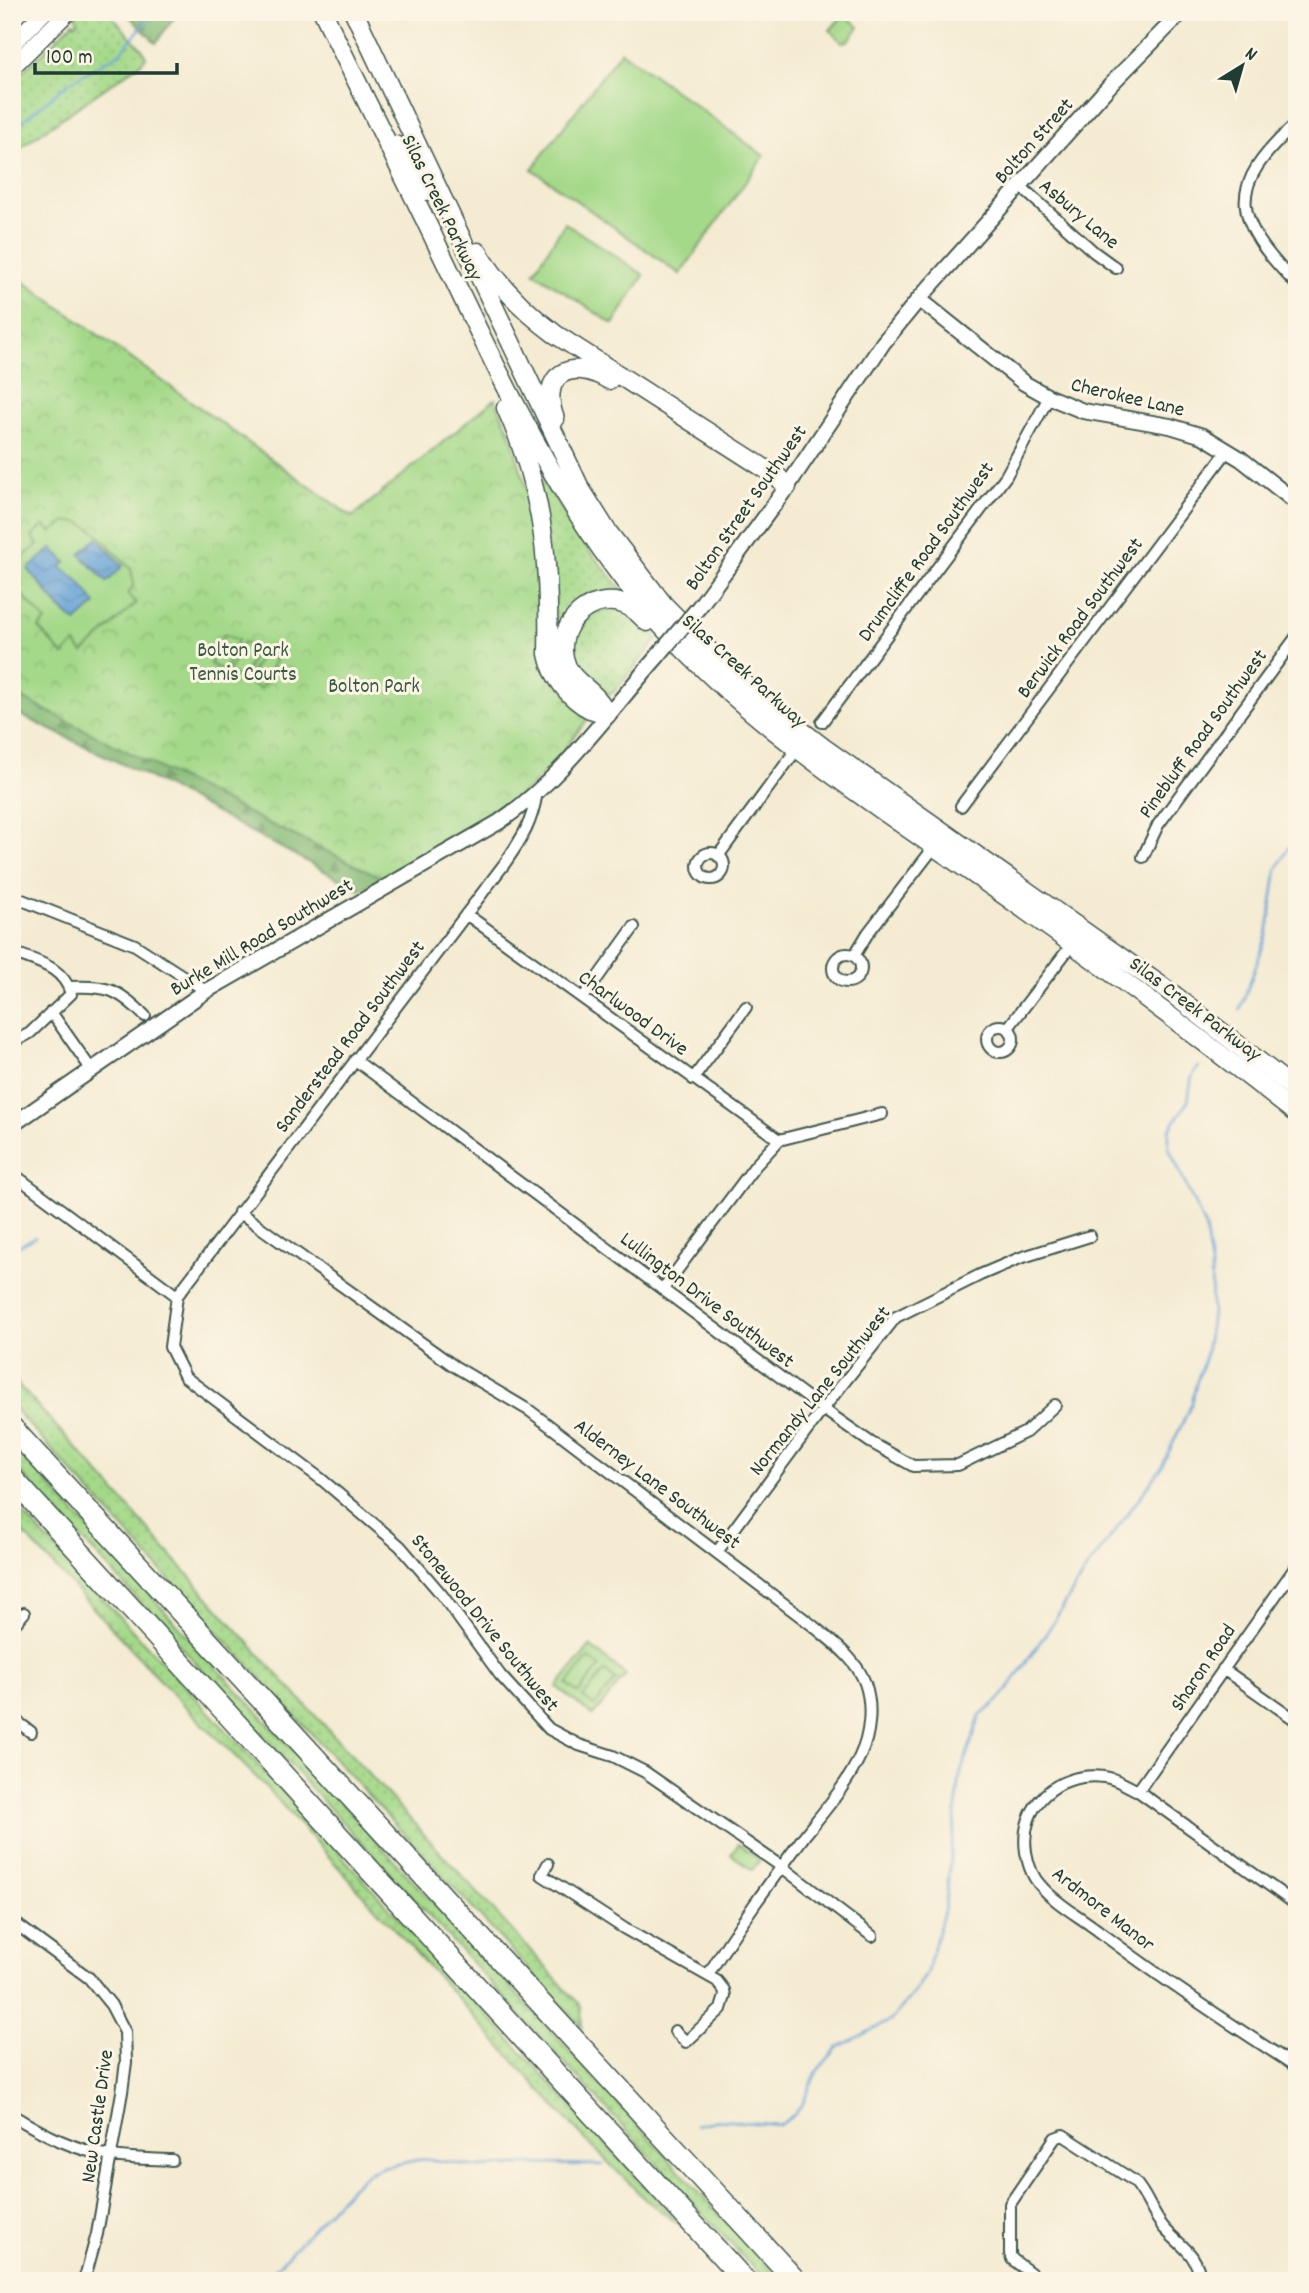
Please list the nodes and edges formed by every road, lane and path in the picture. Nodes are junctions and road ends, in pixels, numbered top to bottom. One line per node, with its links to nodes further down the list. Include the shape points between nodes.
1 (44, 12): 6 (main road)
2 (68, 12): 7 (main road)
3 (323, 12): 9 (main road, Silas Creek Parkway)
4 (354, 12): 10 (main road, Silas Creek Parkway)
5 (1182, 12): 11 (street, Bolton Street)
6 (12, 44)
7 (12, 67)
8 (1297, 123): 13 (street, via 1255,167 1245,199 1252,231 1261,246)
9 (388, 146): 15 (main road, Silas Creek Parkway); 16 (main road, via 397,145 405,152 479,303)
10 (427, 166): 16 (main road, Silas Creek Parkway); 19 (main road, via 493,276 535,319)
11 (1020, 186): 12 (street, Asbury Lane); 14 (street, Bolton Street)
12 (1116, 268)
13 (1297, 285)
14 (919, 299): 17 (street, Cherokee Lane, via 1024,383); 19 (street, Bolton Street Southwest, via 883,343)
15 (474, 323): 23 (main road, Silas Creek Parkway, via 577,515 643,604); 24 (main road, via 481,354 511,419 537,493 547,552 551,669 582,703)
16 (510, 343): 20 (main road, Silas Creek Parkway)
17 (1049, 397): 18 (street, Cherokee Lane, via 1083,411 1186,430); 25 (street, Drumcliffe Road Southwest, via 1006,476)
18 (1228, 450): 21 (street, Cherokee Lane); 28 (street, Berwick Road Southwest)
19 (787, 487): 20 (main road, via 603,376 579,369 557,377 549,398); 24 (street, Bolton Street Southwest, bridge, via 699,607)
20 (580, 488): 49 (main road, Silas Creek Parkway, via 663,604 771,707 1170,992)
21 (1297, 503)
22 (1297, 636): 31 (street, Pinebluff Road Southwest, via 1158,824)
23 (716, 681): 24 (main road, via 684,661 631,607 602,602 575,618 562,646 573,678 598,699); 26 (main road, Silas Creek Parkway)
24 (607, 714): 27 (street, Bolton Street Southwest)
25 (822, 722)
26 (797, 749): 29 (main road, Silas Creek Parkway); 30 (street)
27 (537, 792): 33 (street, Sanderstead Road Southwest, via 533,816 520,841); 39 (street, Burke Mill Road Southwest, via 499,822)
28 (961, 806)
29 (934, 846): 35 (main road, Silas Creek Parkway); 37 (street)
30 (718, 856)
31 (1143, 857)
32 (12, 896): 39 (street, via 135,945)
33 (466, 914): 40 (street, Charlwood Drive); 46 (street, Sanderstead Road Southwest)
34 (634, 927): 40 (street)
35 (1073, 943): 44 (street); 51 (main road, Silas Creek Parkway)
36 (12, 951): 38 (street, via 58,971)
37 (854, 957)
38 (69, 987): 42 (street, via 71,994); 43 (street, via 111,989)
39 (206, 991): 47 (street, Burke Mill Road Southwest)
40 (583, 998): 48 (street, Charlwood Drive)
41 (746, 1007): 48 (street)
42 (51, 1012): 45 (street); 47 (street)
43 (145, 1016)
44 (1008, 1028)
45 (12, 1043)
46 (355, 1060): 55 (street, Sanderstead Road Southwest); 57 (street, Lullington Drive Southwest)
47 (91, 1069): 52 (street, Burke Mill Road Southwest)
48 (693, 1079): 53 (street, Charlwood Drive)
49 (1297, 1091)
50 (881, 1114): 53 (street)
51 (1297, 1114)
52 (12, 1125)
53 (779, 1140): 57 (street)
54 (12, 1172): 58 (street)
55 (239, 1212): 58 (street, Sanderstead Road Southwest); 63 (street, Alderney Lane Southwest, via 454,1366 530,1411)
56 (1090, 1236): 60 (street, Normandy Lane Southwest, via 1020,1258 896,1317)
57 (663, 1289): 60 (street, Lullington Drive Southwest)
58 (177, 1296): 73 (street, Stonewood Drive Southwest, via 170,1347 185,1377 321,1479 400,1546 444,1597 500,1675 549,1729 645,1772)
59 (1055, 1405): 60 (street, Lullington Drive Southwest, via 1026,1432 958,1465 913,1466)
60 (823, 1409): 63 (street, Normandy Lane Southwest)
61 (12, 1428): 85 (highway)
62 (12, 1478): 84 (highway)
63 (718, 1552): 73 (street, Alderney Lane Southwest, via 842,1650 866,1685 869,1716 859,1758)
64 (1297, 1564): 67 (street, Sharon Road)
65 (24, 1613): 66 (street)
66 (12, 1627)
67 (1223, 1669): 69 (street); 71 (street, Sharon Road)
68 (12, 1718): 70 (street)
69 (1297, 1721)
70 (31, 1732)
71 (1138, 1791): 74 (street, Ardmore Manor); 79 (street, Ardmore Manor, via 1114,1779 1093,1776 1071,1779 1048,1790 1034,1807 1026,1832 1027,1858 1035,1879 1115,1944)
72 (548, 1864): 77 (street, via 542,1875 639,1938)
73 (782, 1867): 76 (street, Stonewood Drive Southwest); 77 (street, Alderney Lane Southwest)
74 (1297, 1905)
75 (12, 1921): 81 (street, New Castle Drive, via 89,1978 120,2020 127,2041 126,2062)
76 (872, 1936)
77 (708, 1975): 78 (street, via 724,1990 721,2009 686,2042)
78 (675, 2031)
79 (1297, 2067)
80 (12, 2115): 81 (street, via 53,2138)
81 (111, 2156): 82 (street); 83 (street, New Castle Drive)
82 (172, 2160)
83 (84, 2281)
84 (746, 2281)
85 (796, 2281)
86 (1041, 2281): 87 (street, via 1012,2259 1010,2204 1058,2135 1141,2188 1165,2228 1191,2252)
87 (1201, 2281)

